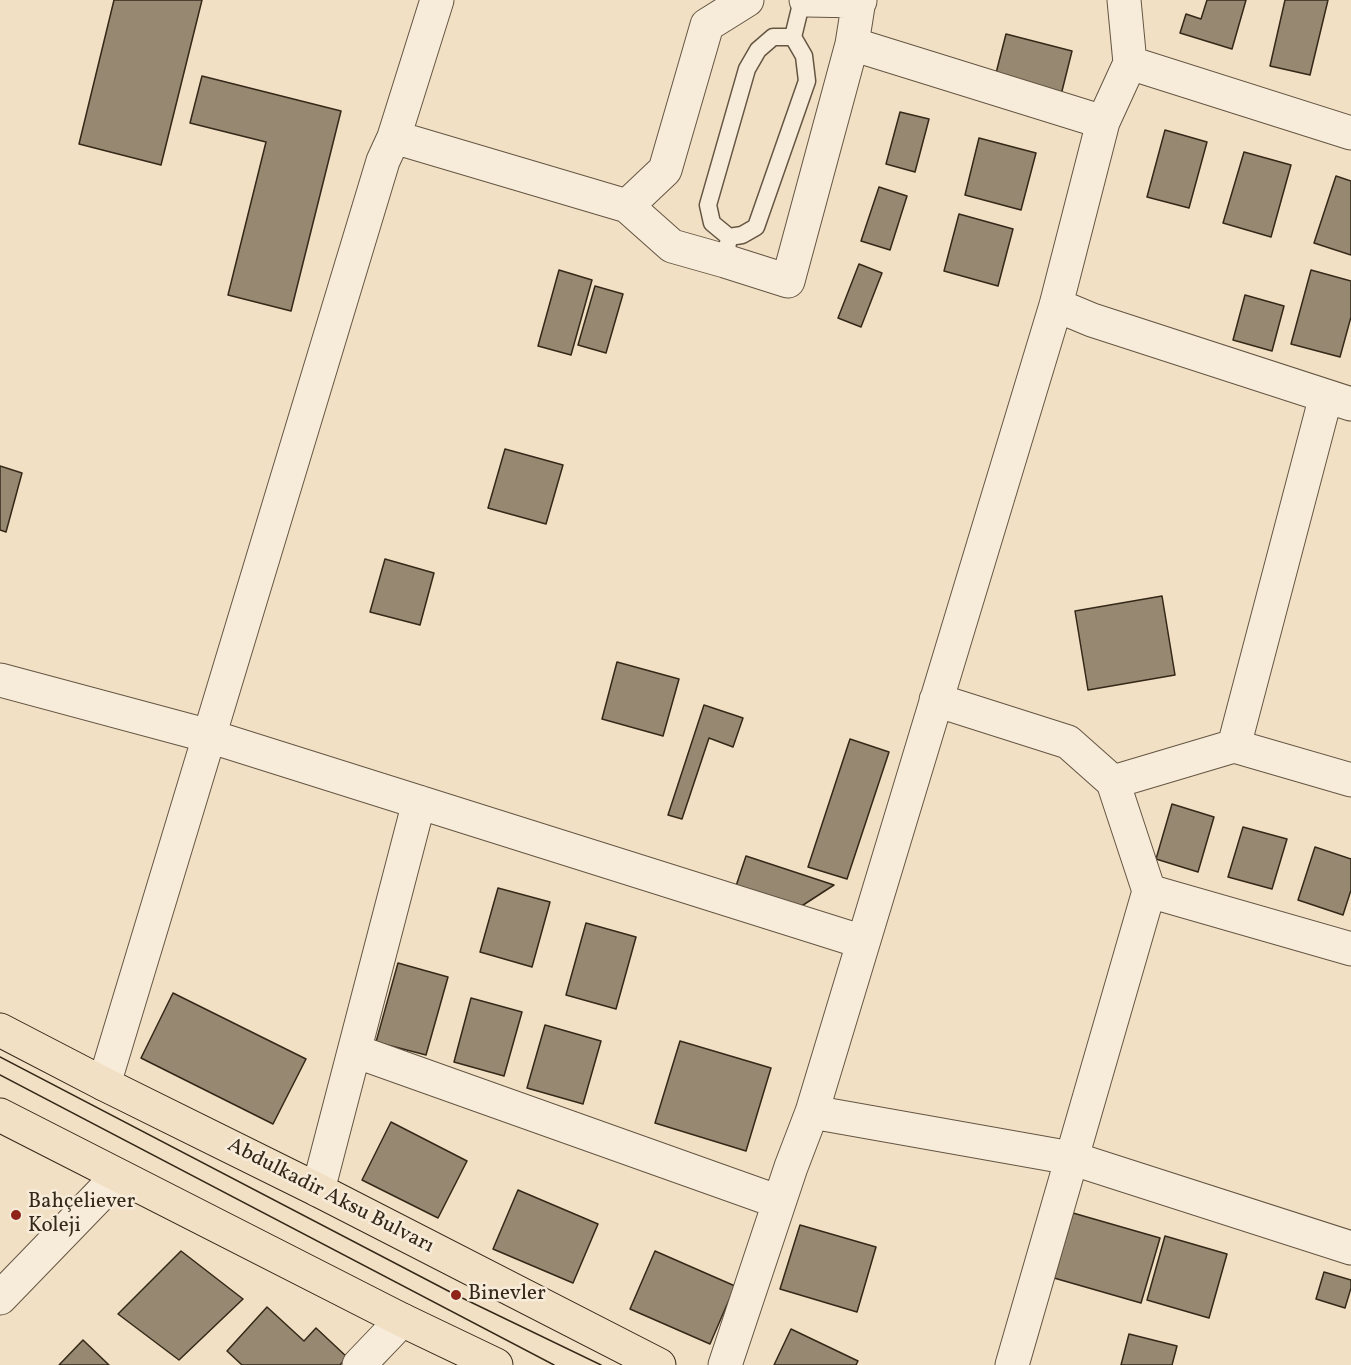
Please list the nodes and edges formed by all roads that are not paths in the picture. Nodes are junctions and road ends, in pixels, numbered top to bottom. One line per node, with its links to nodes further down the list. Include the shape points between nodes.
1 (747, 0): 13 (street, via 707,25 665,170)
2 (802, 0): 7 (lane)
3 (806, 0): 6 (street)
4 (1124, 0): 9 (street)
5 (432, 1): 12 (street)
6 (860, 1): 8 (street)
7 (793, 37): 14 (lane, via 804,56 807,81 756,227); 14 (lane, via 773,37 758,50 747,69 708,205 712,223)
8 (852, 44): 10 (street); 14 (street, via 788,281)
9 (1130, 63): 10 (street); 11 (street)
10 (1103, 122): 15 (street)
11 (1351, 133)
12 (394, 137): 13 (street); 19 (street, via 383,161)
13 (627, 206): 14 (street, via 672,246)
14 (727, 249)
15 (1056, 305): 16 (street, via 1092,321); 18 (street)
16 (1338, 400): 20 (street)
17 (0, 680): 19 (street)
18 (936, 700): 22 (street, via 1068,742); 25 (street)
19 (209, 736): 23 (street); 29 (street)
20 (1234, 746): 21 (street); 22 (street)
21 (1351, 780)
22 (1113, 783): 24 (street)
23 (419, 802): 25 (street); 28 (street)
24 (1149, 891): 26 (street); 32 (street)
25 (863, 942): 30 (street)
26 (1351, 949)
27 (0, 1030): 29 (main road, Abdulkadir Aksu Bulvarı)
28 (355, 1051): 34 (street); 35 (street)
29 (104, 1084): 34 (main road, Abdulkadir Aksu Bulvarı)
30 (812, 1112): 32 (street); 35 (street)
31 (0, 1115): 33 (main road)
32 (1071, 1158): 36 (street); 43 (street)
33 (117, 1177): 37 (street); 38 (main road)
34 (318, 1190): 41 (main road, Abdulkadir Aksu Bulvarı)
35 (779, 1202): 42 (street)
36 (1351, 1248)
37 (0, 1298)
38 (402, 1320): 39 (street); 40 (main road)
39 (358, 1365)
40 (496, 1365)
41 (659, 1365)
42 (725, 1365)
43 (1012, 1365)

